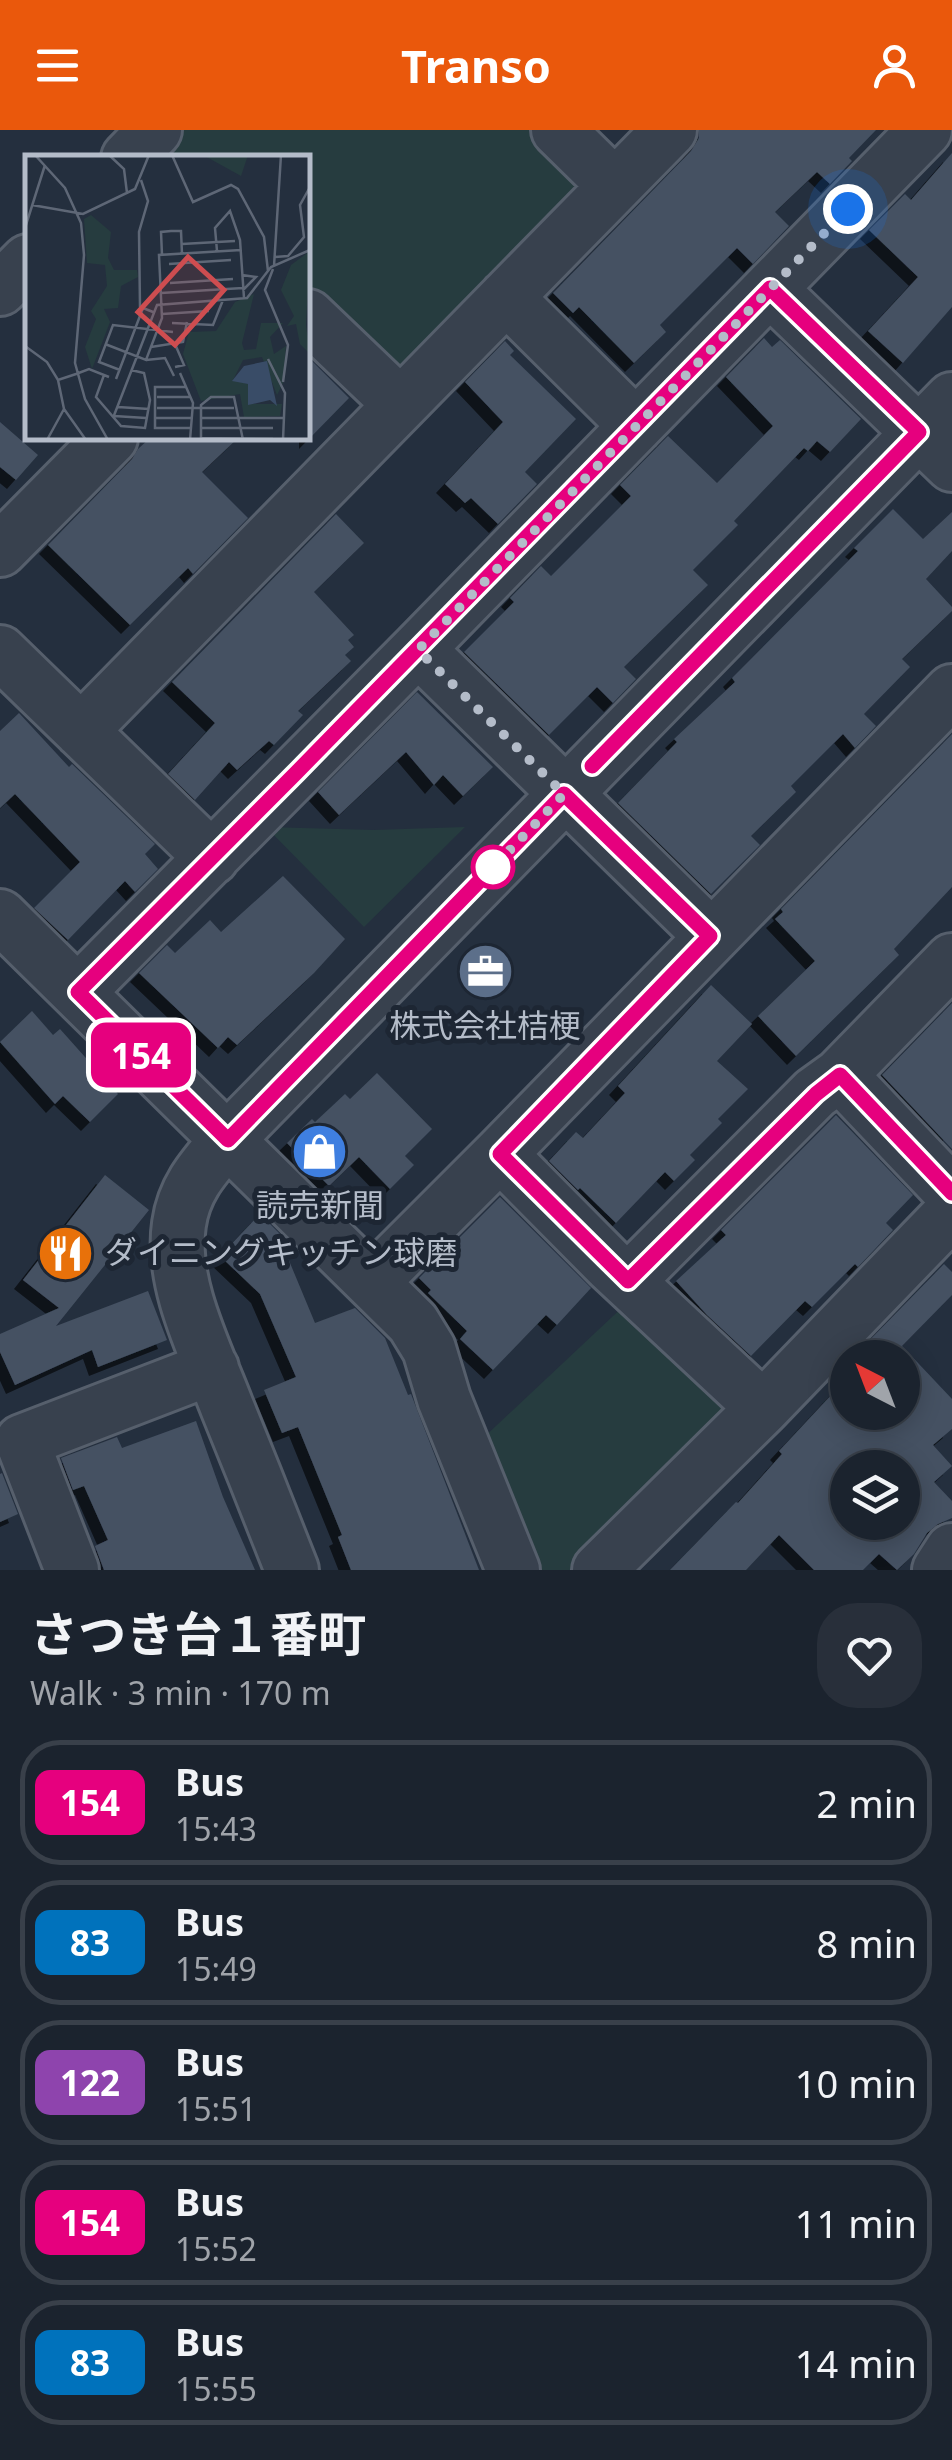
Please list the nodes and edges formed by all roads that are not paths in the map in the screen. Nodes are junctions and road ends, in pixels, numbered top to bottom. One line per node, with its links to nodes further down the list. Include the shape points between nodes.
1 (558, 130): 4 (street)
2 (670, 130): 4 (street)
3 (925, 130): 6 (street)
4 (616, 186): 8 (street)
5 (25, 264): 7 (street)
6 (770, 288): 11 (street); 12 (street)
7 (0, 289)
8 (506, 297): 10 (street); 11 (street)
9 (310, 318): 10 (street)
10 (400, 404): 18 (street)
11 (636, 426): 15 (street)
12 (941, 432): 19 (street)
13 (109, 440): 14 (street)
14 (0, 550)
15 (418, 650): 19 (street); 20 (street)
16 (0, 652): 18 (street)
17 (952, 691): 22 (street)
18 (81, 732): 20 (street)
19 (564, 794): 22 (street); 26 (street)
20 (212, 858): 24 (street)
21 (0, 916): 24 (street)
22 (710, 936): 27 (street)
23 (952, 960): 25 (street)
24 (78, 992): 26 (street)
25 (840, 1075): 28 (street); 30 (street)
26 (228, 1140): 31 (street); 32 (street, via 196,1176 177,1246 186,1300)
27 (500, 1154): 30 (street); 31 (street)
28 (952, 1193)
29 (952, 1212): 33 (street)
30 (628, 1281): 33 (street)
31 (372, 1282): 37 (street, via 429,1349)
32 (212, 1368): 34 (street); 36 (street)
33 (763, 1408): 38 (street)
34 (11, 1445): 35 (street)
35 (72, 1570)
36 (292, 1570)
37 (513, 1570)
38 (599, 1570)

